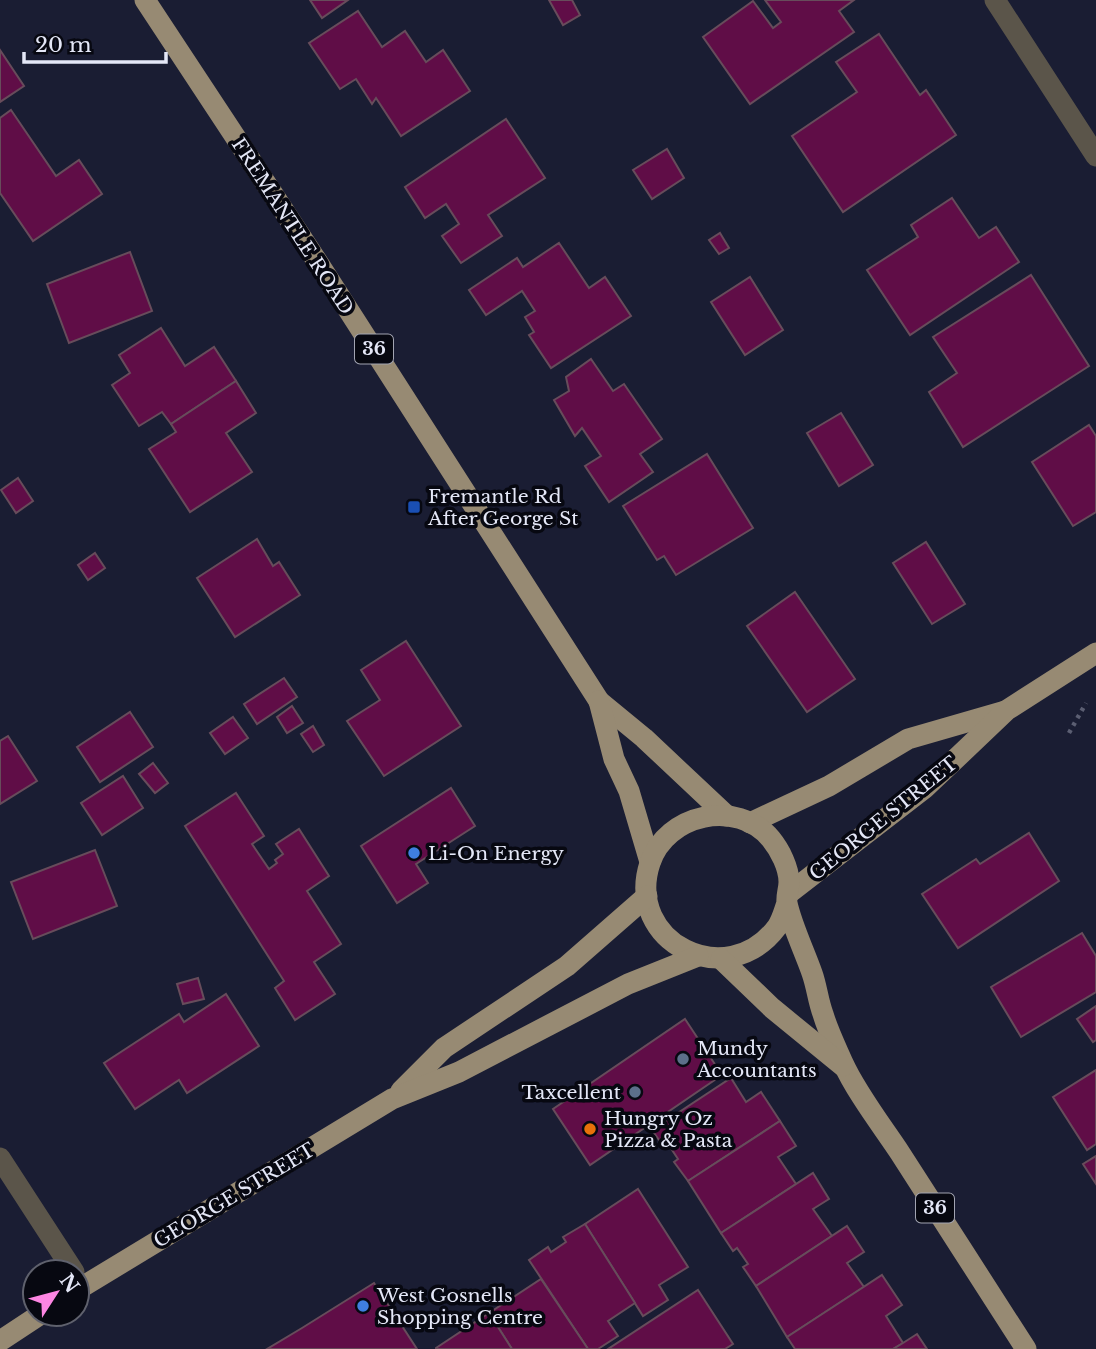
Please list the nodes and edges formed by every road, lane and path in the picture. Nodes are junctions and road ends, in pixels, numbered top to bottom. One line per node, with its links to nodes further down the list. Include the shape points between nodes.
1 (145, 0): 6 (main road, FREMANTLE ROAD / 36)
2 (995, 0): 3 (street)
3 (1096, 156)
4 (1096, 653): 7 (main road, GEORGE STREET)
5 (1089, 699): 8 (path)
6 (599, 701): 9 (main road, FREMANTLE ROAD / 36); 11 (main road, FREMANTLE ROAD / 36)
7 (1007, 710): 10 (main road, GEORGE STREET, via 908,739 829,786); 13 (main road, GEORGE STREET, via 925,788)
8 (1069, 733)
9 (727, 816): 10 (main road); 11 (main road, via 703,816 680,825 662,841)
10 (751, 823): 13 (main road, via 770,838 782,858 789,880)
11 (650, 862): 12 (main road)
12 (647, 896): 14 (main road, via 660,931); 17 (main road, GEORGE STREET, via 567,966 444,1048)
13 (787, 899): 15 (main road, via 779,925 764,942 744,954); 16 (main road, 36, via 822,1014)
14 (698, 956): 15 (main road); 17 (main road, GEORGE STREET, via 628,984 459,1072)
15 (721, 959): 16 (main road, 36)
16 (844, 1067): 23 (main road, 36)
17 (391, 1099): 20 (main road, GEORGE STREET)
18 (0, 1158): 19 (street)
19 (63, 1258)
20 (91, 1273)
21 (21, 1327): 22 (main road)
22 (0, 1341)
23 (1026, 1349)

